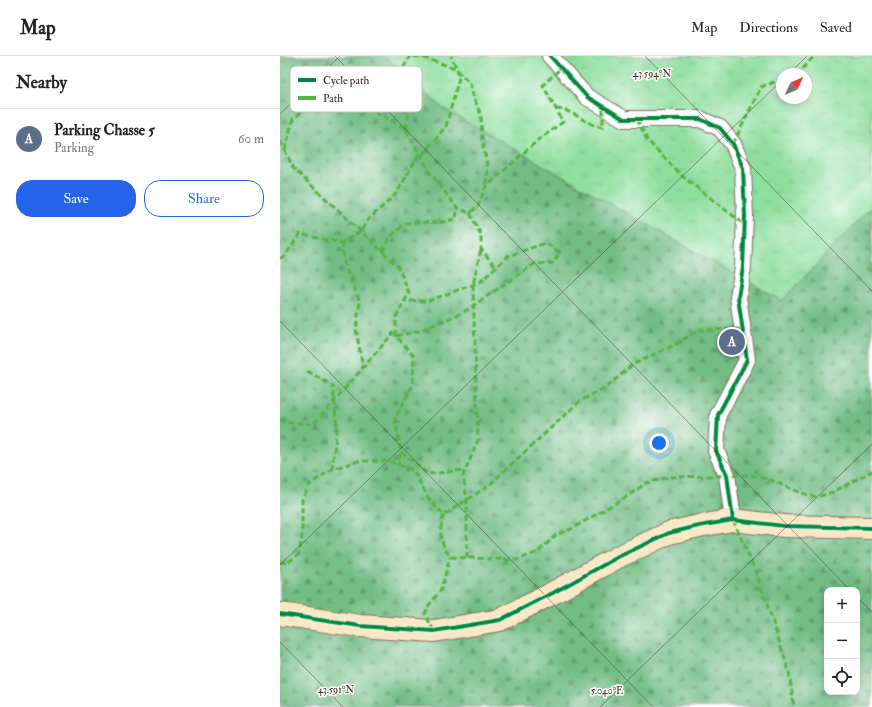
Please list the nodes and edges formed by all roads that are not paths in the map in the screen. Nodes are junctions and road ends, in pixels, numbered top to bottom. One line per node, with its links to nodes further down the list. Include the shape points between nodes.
1 (550, 56): 2 (street, via 587,97 624,119 700,119 720,128 733,144 743,168 745,216 743,267 738,297 746,360 718,415 716,451 727,474)
2 (733, 520): 3 (street, via 784,526); 4 (street, via 669,533 618,557 500,620 434,631 360,626)
3 (872, 528)
4 (280, 614)

